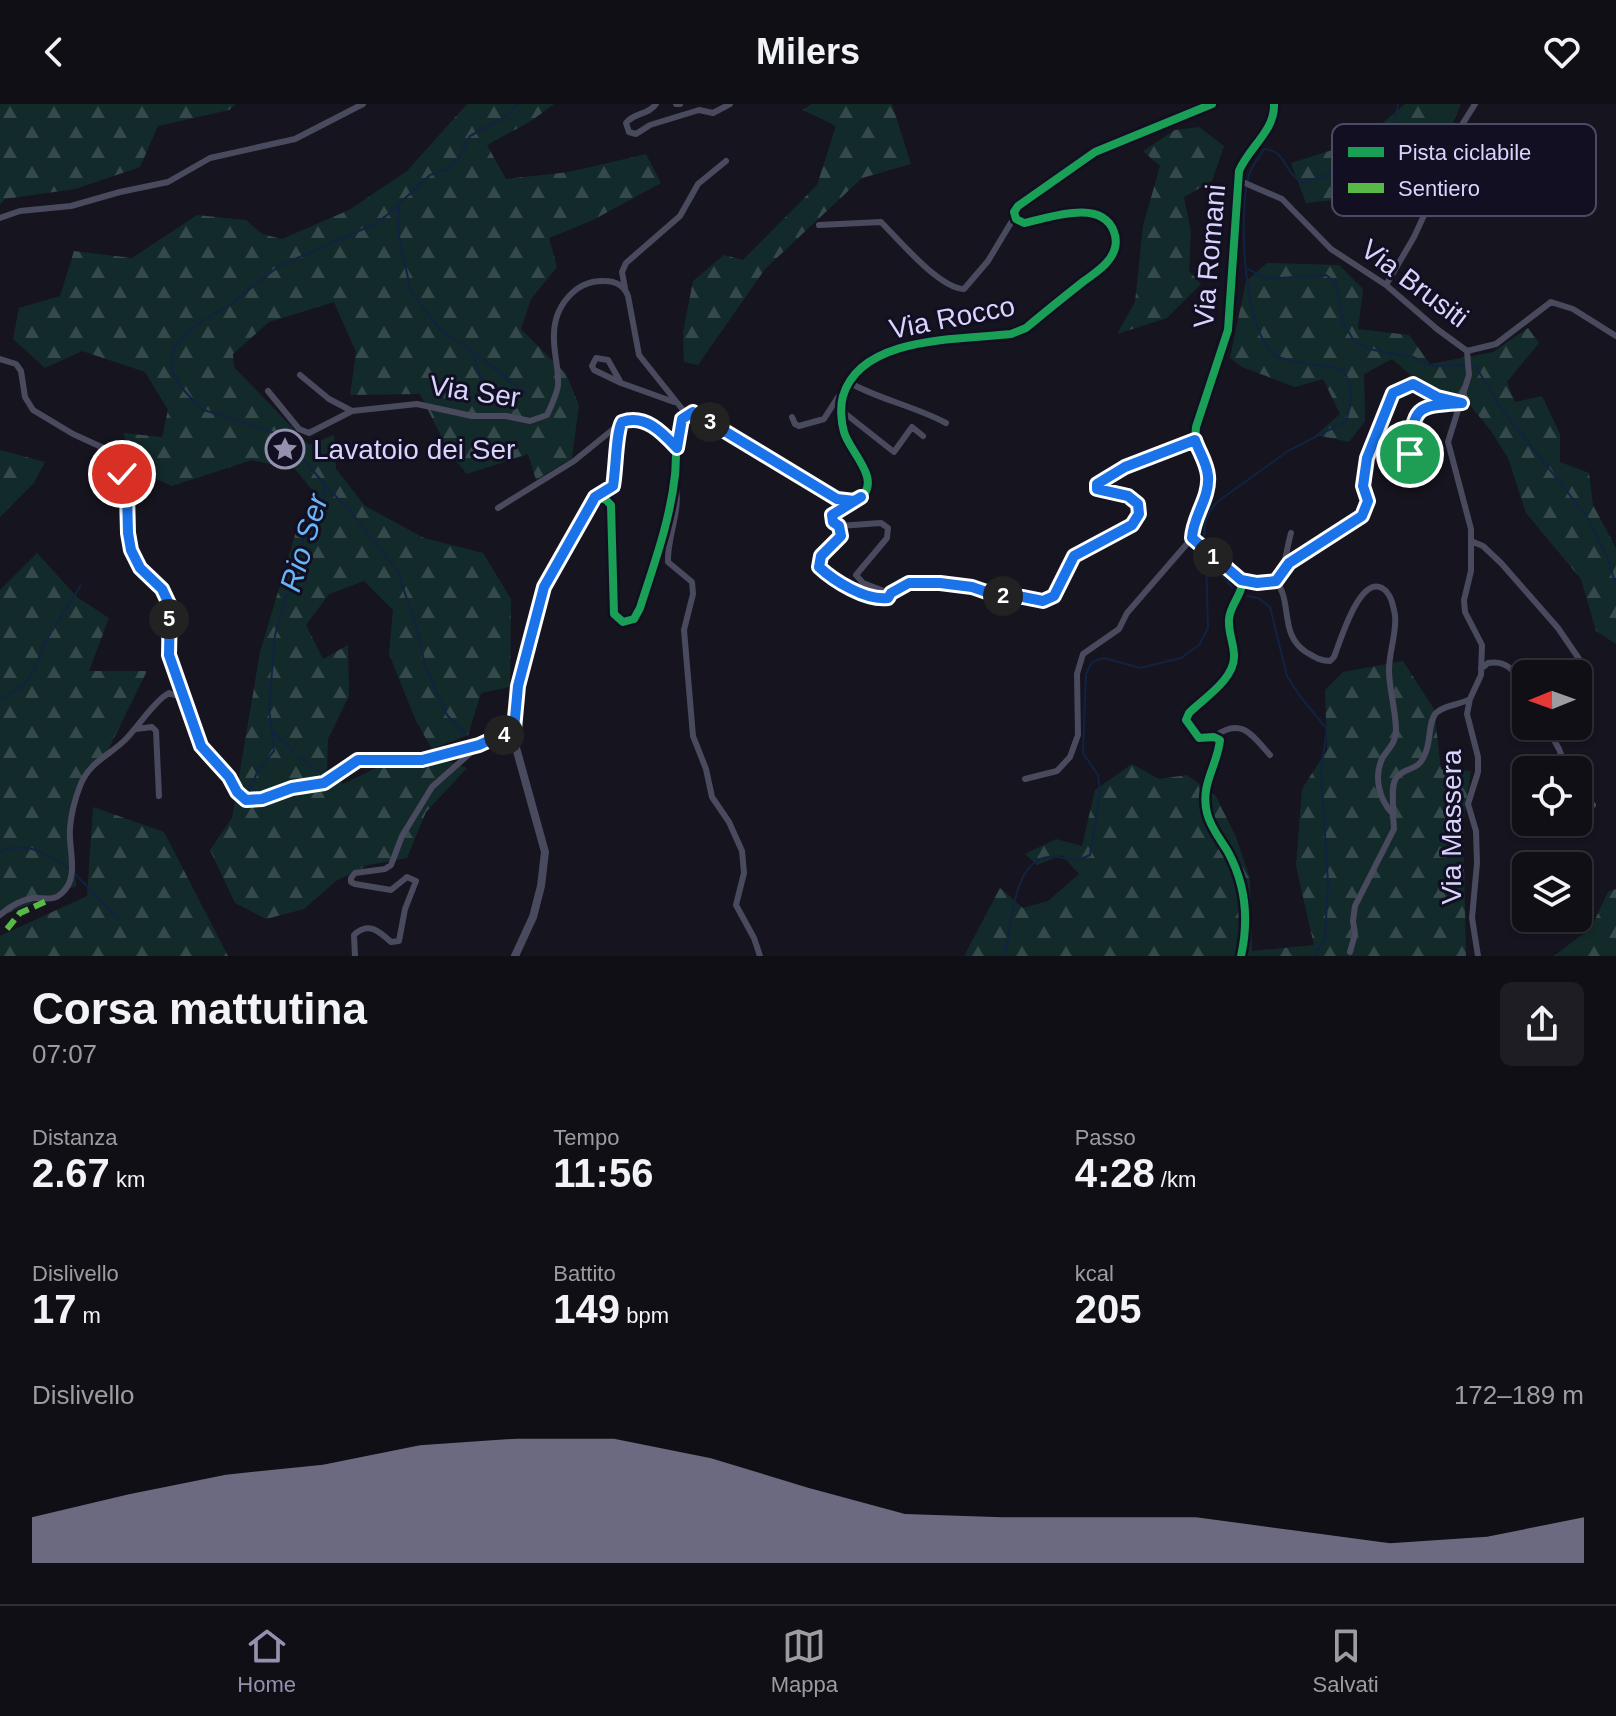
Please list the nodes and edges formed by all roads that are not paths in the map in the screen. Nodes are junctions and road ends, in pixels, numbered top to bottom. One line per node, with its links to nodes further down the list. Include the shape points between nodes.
1 (363, 104): 12 (street, via 295,139 210,158 168,182)
2 (656, 104): 3 (street, via 631,116 626,123 629,132 636,134 699,110 713,113)
3 (730, 104)
4 (1212, 104): 10 (street, via 1080,160 1018,206)
5 (1274, 104): 9 (street, Via Romani, via 1271,124 1249,152)
6 (1475, 104): 7 (street)
7 (1462, 124)
8 (726, 161): 15 (street, via 698,184 680,216 626,263)
9 (1239, 180): 14 (street, Via Brusiti, via 1282,199 1331,249); 32 (street, Via Romani, via 1228,330)
10 (1015, 216): 13 (street, via 964,289 956,289 926,267 881,222); 21 (street, Via Rocco, via 1024,223 1093,213 1113,228 1116,245 1107,262 1026,328 880,353)
11 (1424, 216): 14 (street)
12 (0, 218)
13 (819, 225)
14 (1386, 285): 17 (street, Via Brusiti)
15 (625, 288): 23 (street, via 639,355); 25 (street, Via Ser, via 596,281 580,286 561,305 553,333 558,387 547,415 530,421 417,404)
16 (1616, 336): 17 (street, Via Brusiti, via 1551,302 1496,344)
17 (1467, 351): 24 (street, Via Massera, via 1469,375)
18 (0, 359): 51 (street, via 21,371 33,410 117,459 127,493 131,550 170,606 169,655)
19 (300, 375): 25 (street)
20 (621, 383): 20 (street, via 608,360 596,358 594,370); 23 (street)
21 (847, 387): 26 (street); 28 (street, Via Rocco, via 824,419 799,426); 30 (street)
22 (268, 391): 25 (street, Via Ser, via 299,429 309,433)
23 (677, 403): 27 (street)
24 (1462, 403): 34 (street, via 1427,405 1418,413 1410,454); 42 (street, Via Massera, via 1448,442); 43 (street, via 1413,384 1393,393 1367,458 1363,486 1368,501 1362,516)
25 (352, 411)
26 (842, 411): 31 (street, via 894,452 912,427); 36 (street, via 844,433 867,475)
27 (687, 415): 33 (street); 36 (street, via 699,415 837,499)
28 (792, 417)
29 (622, 422): 33 (street, via 645,421); 37 (street, via 613,486); 38 (street, via 574,461)
30 (946, 423)
31 (923, 436)
32 (1195, 440): 41 (street, via 1209,481); 46 (street, via 1125,467 1097,484 1097,489 1128,496 1138,504 1139,514 1132,525 1074,556 1054,596 1043,601 998,596 940,583 909,583)
33 (677, 448): 35 (street)
34 (1416, 475)
35 (675, 480): 37 (street, via 659,550 640,608 629,621 614,614 611,505); 64 (street, via 678,495 668,562 692,582 684,630 693,736 712,797 742,851 744,873 736,905)
36 (861, 497): 39 (street, via 832,515)
37 (594, 499): 52 (street, via 540,598 518,686)
38 (498, 508)
39 (839, 526): 46 (street, via 841,536 821,556 819,567 850,588 882,599); 46 (street, via 881,523 888,528 887,538 856,575 874,589)
40 (1291, 533): 43 (street)
41 (1192, 538): 44 (street); 57 (street, via 1119,629 1083,654 1077,674 1078,735 1070,757 1057,771)
42 (1471, 541): 47 (street, via 1501,563); 49 (street, Via Massera, via 1464,600 1482,645)
43 (1285, 567): 45 (street)
44 (1241, 580): 45 (street); 54 (street, via 1229,622 1232,666 1186,718 1199,738)
45 (1276, 581): 59 (street, via 1293,640 1322,661 1334,657 1364,592 1376,586 1390,596 1396,629 1390,685 1397,734 1384,757 1379,793)
46 (891, 593)
47 (1580, 660)
48 (1512, 668): 49 (street, via 1488,663)
49 (1481, 669): 50 (street, Via Massera)
50 (1470, 699): 59 (street, Via Massera, via 1442,708 1433,717 1421,763 1397,776 1393,785); 66 (street, Via Massera, via 1467,714 1478,757 1468,804 1476,831 1472,918)
51 (185, 704): 53 (street, via 169,693); 55 (street, via 201,746 246,800 324,783 358,760 422,760)
52 (514, 729): 55 (street); 63 (street, via 545,852 533,917)
53 (133, 730): 58 (street, via 144,726 156,731); 60 (street, via 90,767 79,788 69,830 69,884 49,900 20,902)
54 (1214, 737): 56 (street, via 1228,727 1239,728); 65 (street, via 1220,744 1207,782 1207,816 1240,880 1246,925)
55 (479, 745): 62 (street, via 432,787 391,865 351,878 355,884 383,890 407,877 416,881 399,941 363,928 354,935)
56 (1270, 755)
57 (1025, 779)
58 (159, 796)
59 (1393, 814): 61 (street, via 1394,829 1355,906)
60 (0, 915)
61 (1350, 952)
62 (355, 956)
63 (515, 956)
64 (760, 956)
65 (1241, 956)
66 (1478, 956)

